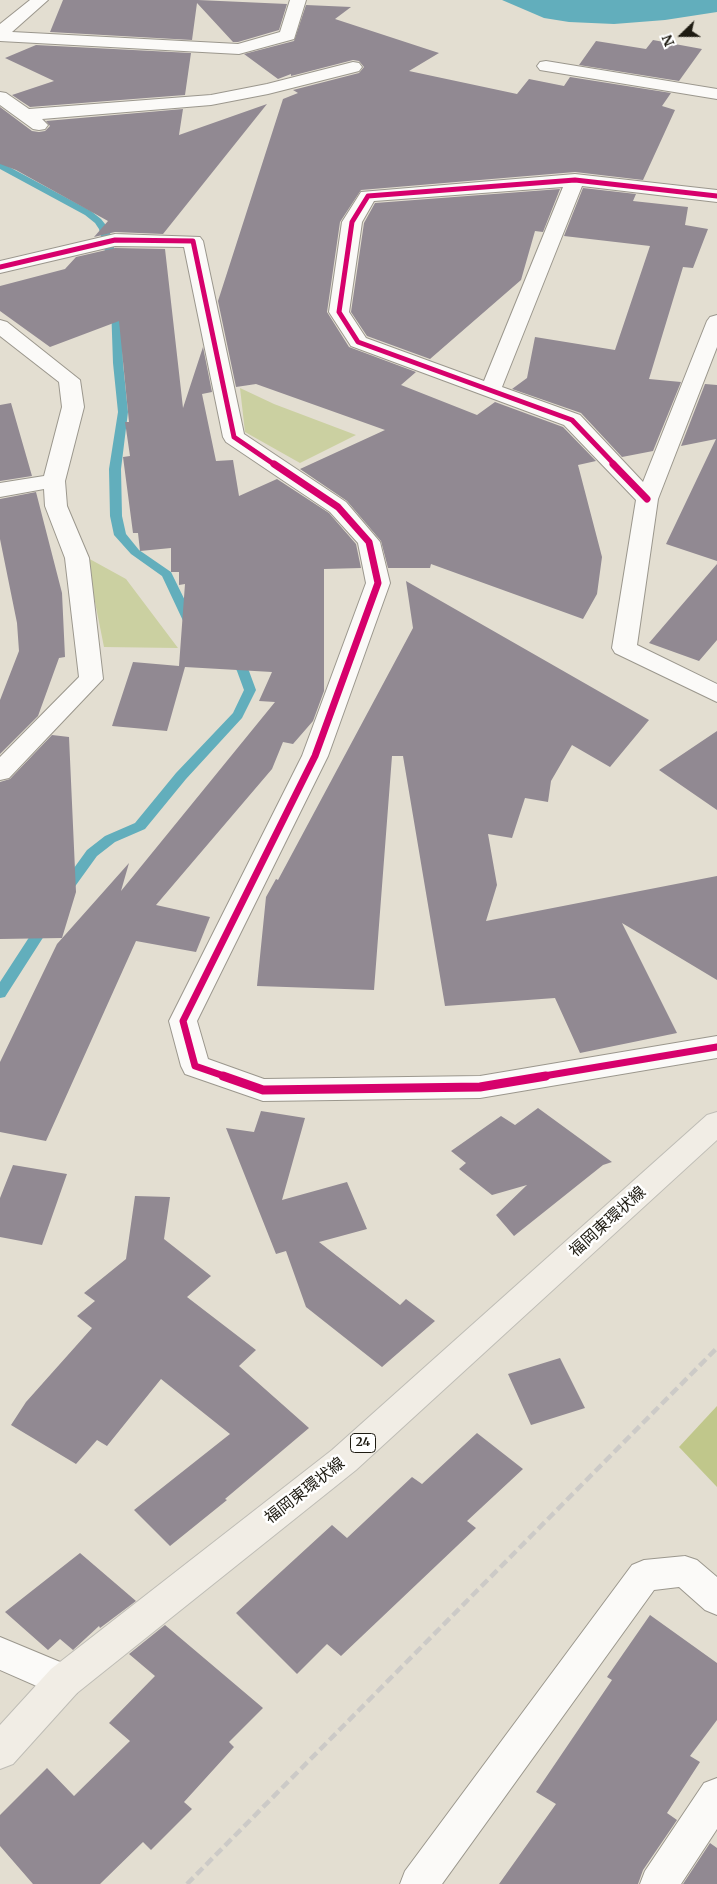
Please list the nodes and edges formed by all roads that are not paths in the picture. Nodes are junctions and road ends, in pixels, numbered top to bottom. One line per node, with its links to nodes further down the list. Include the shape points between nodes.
1 (40, 0): 3 (street)
2 (298, 0): 3 (street, via 288,35 239,49)
3 (0, 34)
4 (546, 66): 6 (street)
5 (353, 67): 8 (street, via 211,100)
6 (717, 94)
7 (0, 97): 8 (street)
8 (24, 115): 9 (street)
9 (43, 128)
10 (575, 180): 11 (street); 16 (street); 16 (street, via 368,196 352,222 339,312 358,342)
11 (717, 196)
12 (0, 267): 22 (street, via 115,240 193,240 234,437 338,507 369,542 378,584 315,756 183,1022 195,1066 264,1090 480,1087)
13 (717, 321): 15 (street)
14 (0, 326): 17 (street, via 69,380 73,407)
15 (711, 351): 19 (street)
16 (491, 389): 19 (street, via 572,420)
17 (54, 481): 18 (street); 21 (street, via 56,506 77,558 91,679)
18 (0, 490)
19 (647, 498): 20 (street, via 624,648)
20 (716, 691)
21 (0, 772)
22 (717, 1048)
23 (717, 1123): 26 (main road, 福岡東環状線 / 24, via 344,1460)
24 (717, 1599): 29 (street, via 685,1571 644,1576)
25 (0, 1652): 26 (street)
26 (64, 1681): 27 (main road, 福岡東環状線 / 24)
27 (0, 1752)
28 (717, 1796): 30 (street)
29 (419, 1884)
30 (659, 1884)

